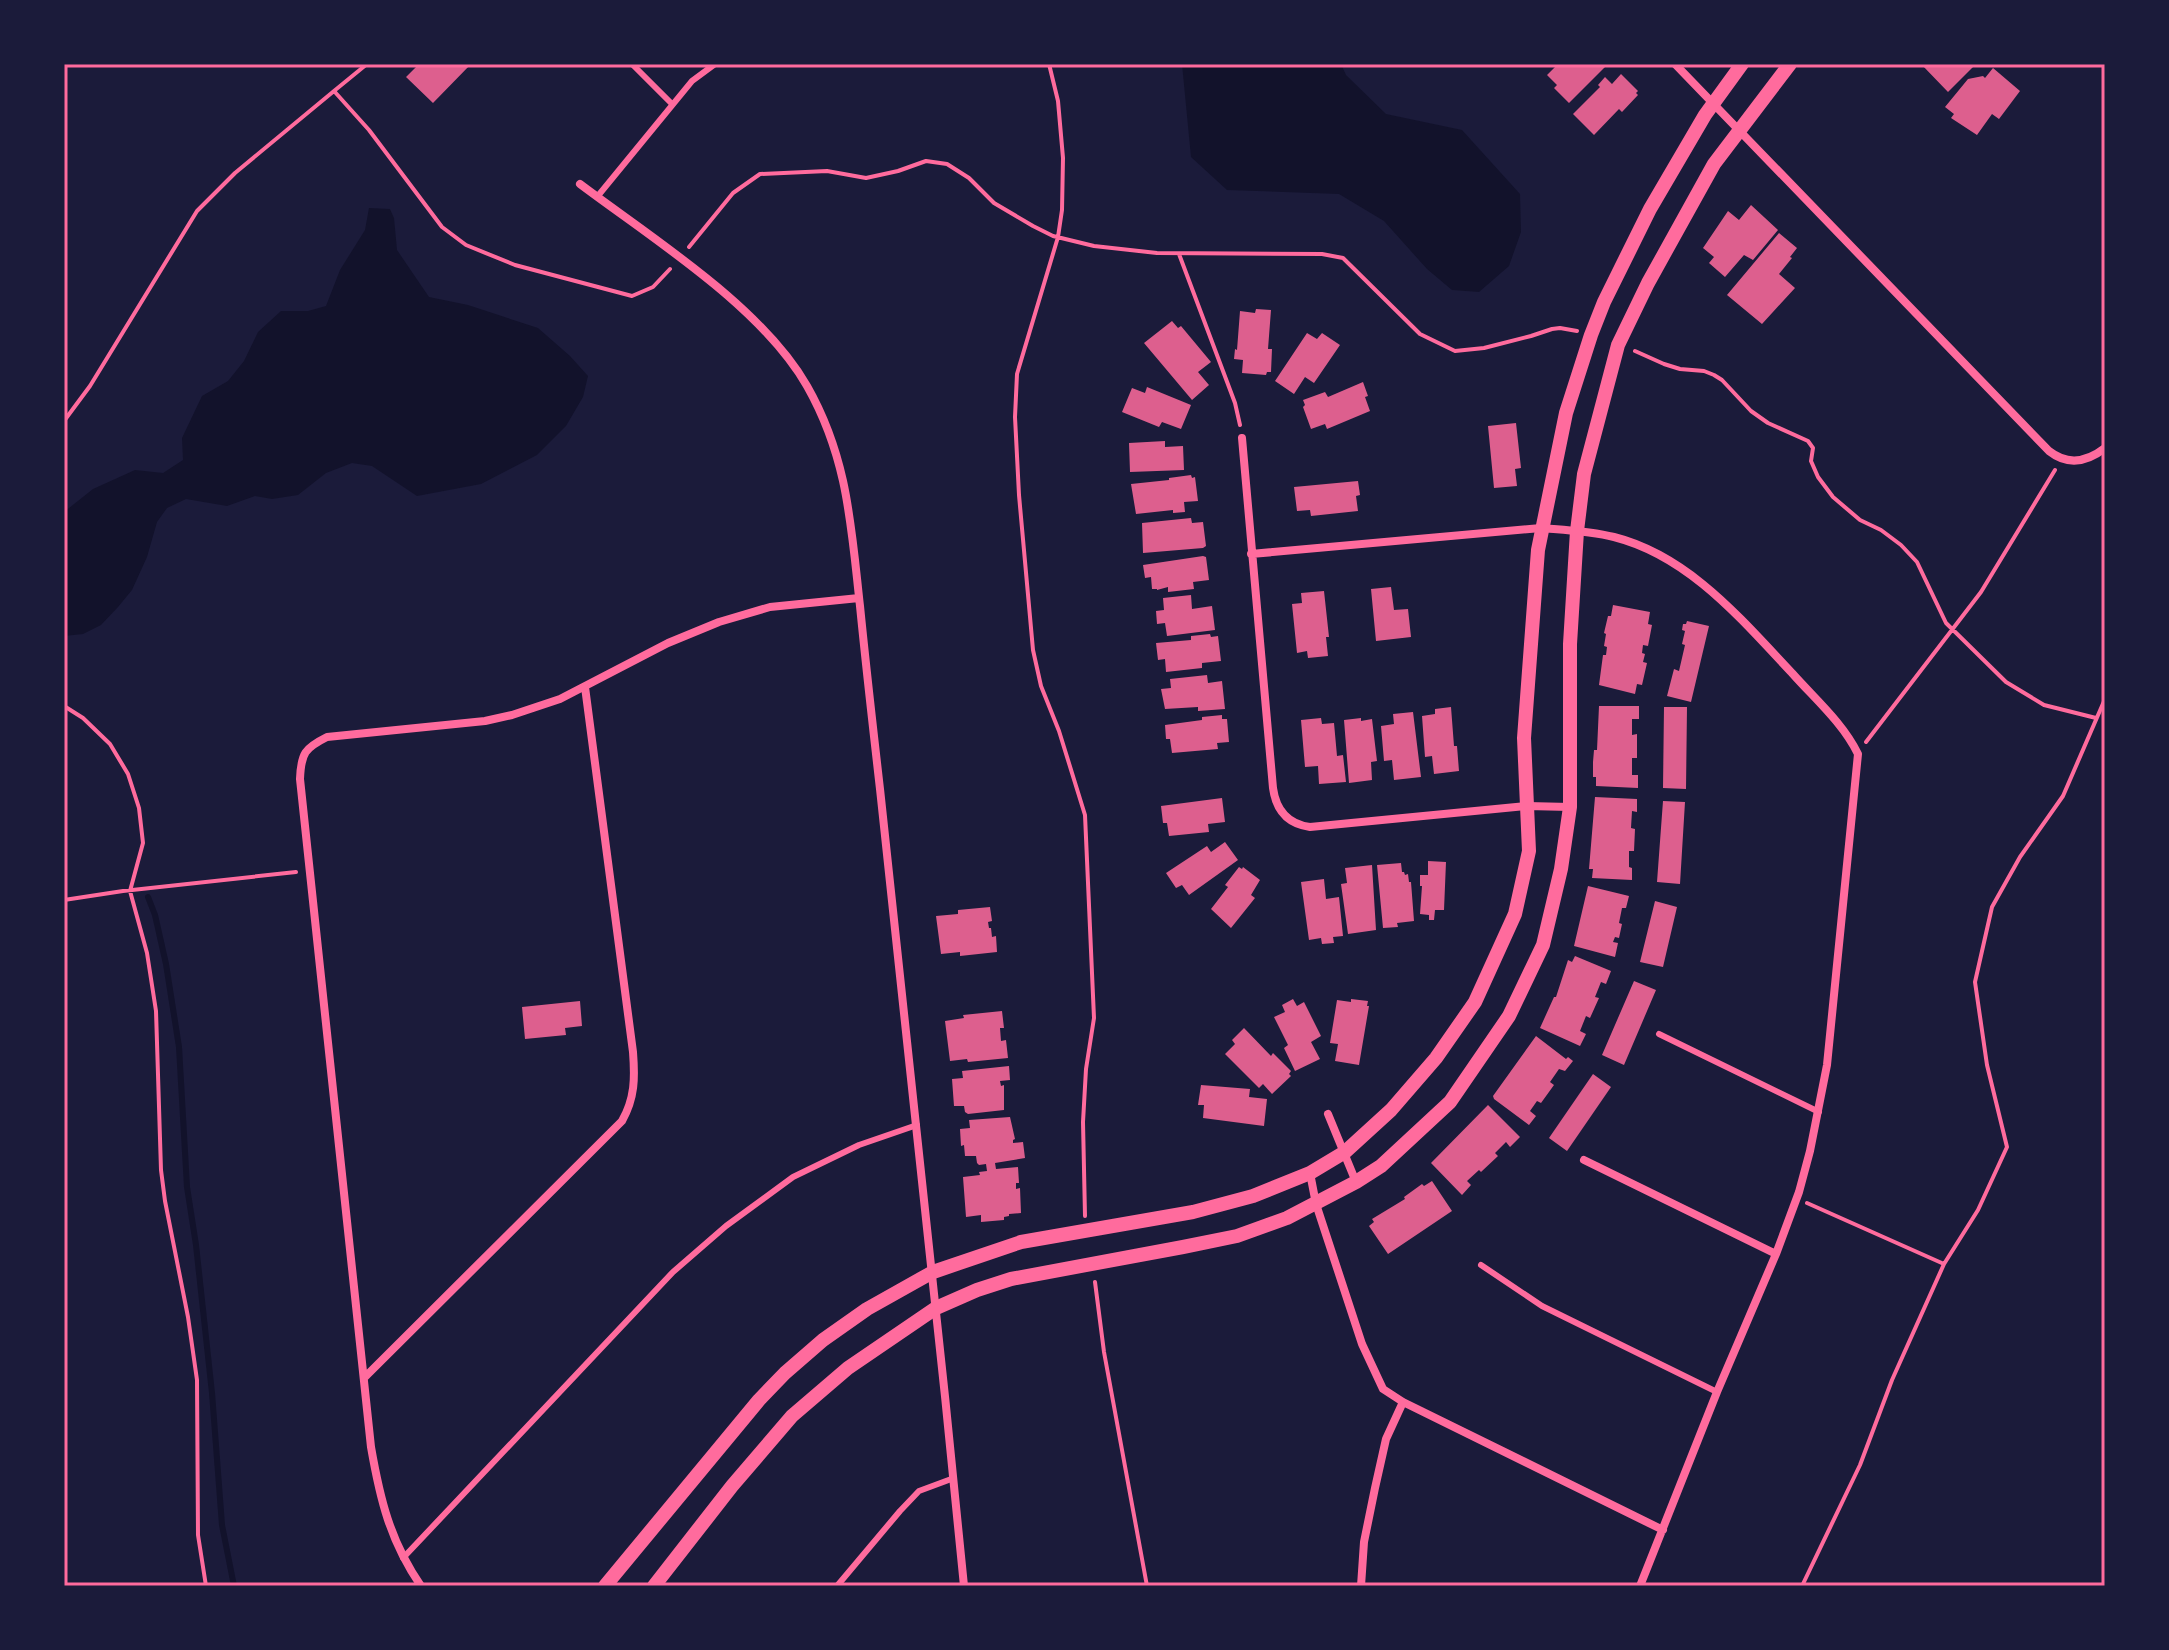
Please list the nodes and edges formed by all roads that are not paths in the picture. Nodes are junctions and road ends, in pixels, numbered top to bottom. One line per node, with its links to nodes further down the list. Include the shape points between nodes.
1 (632, 64): 7 (lane)
2 (715, 64): 7 (lane)
3 (1675, 64): 6 (street)
4 (1742, 64): 6 (street)
5 (1790, 64): 8 (street)
6 (1713, 102): 8 (street); 13 (street, via 1650,209 1600,313 1566,413)
7 (672, 104): 10 (lane)
8 (1739, 128): 12 (street, via 2041,444 2065,460 2079,461); 14 (street, via 1684,216 1618,345 1584,474)
9 (580, 184): 10 (street)
10 (597, 197): 16 (street, via 740,307 767,332 806,384 842,471)
11 (1242, 438): 15 (street)
12 (2105, 448)
13 (1541, 528): 14 (street); 15 (street); 18 (street, via 1524,738)
14 (1577, 531): 19 (street, via 1570,644); 21 (street, via 1643,547 1709,589 1843,729 1858,754)
15 (1251, 554): 18 (street, via 1274,799 1284,816 1310,827)
16 (859, 598): 17 (street, via 770,607 719,622); 23 (street)
17 (585, 687): 33 (street, via 633,1052 630,1108); 33 (street, via 485,721 327,737 303,754 300,779)
18 (1527, 806): 19 (street); 24 (street, via 1529,851 1515,914 1475,1002 1391,1110)
19 (1570, 807): 27 (street, via 1543,945 1509,1016 1450,1102 1381,1166)
20 (1659, 1034): 21 (lane)
21 (1819, 1112): 29 (street, via 1797,1199)
22 (1328, 1114): 24 (street)
23 (917, 1125): 31 (street); 38 (lane, via 793,1177 726,1226 673,1272)
24 (1345, 1152): 26 (street); 27 (street)
25 (1584, 1160): 29 (street)
26 (1310, 1173): 28 (street); 31 (street, via 1193,1212 1021,1242)
27 (1356, 1182): 28 (street)
28 (1316, 1204): 32 (street, via 1237,1236 1011,1279); 35 (street, via 1362,1344 1383,1389)
29 (1776, 1254): 34 (street)
30 (1481, 1265): 34 (lane, via 1542,1306)
31 (933, 1272): 32 (street); 40 (street, via 867,1309 785,1373)
32 (936, 1308): 36 (street); 41 (street, via 848,1368 792,1416)
33 (365, 1377): 38 (street, via 377,1477)
34 (1717, 1392): 37 (street)
35 (1403, 1402): 37 (street); 44 (street, via 1386,1439 1364,1542)
36 (954, 1478): 42 (lane, via 919,1491); 43 (street)
37 (1663, 1530): 45 (street)
38 (403, 1558): 39 (street)
39 (421, 1586)
40 (605, 1586)
41 (654, 1586)
42 (837, 1586)
43 (964, 1586)
44 (1361, 1586)
45 (1640, 1586)

